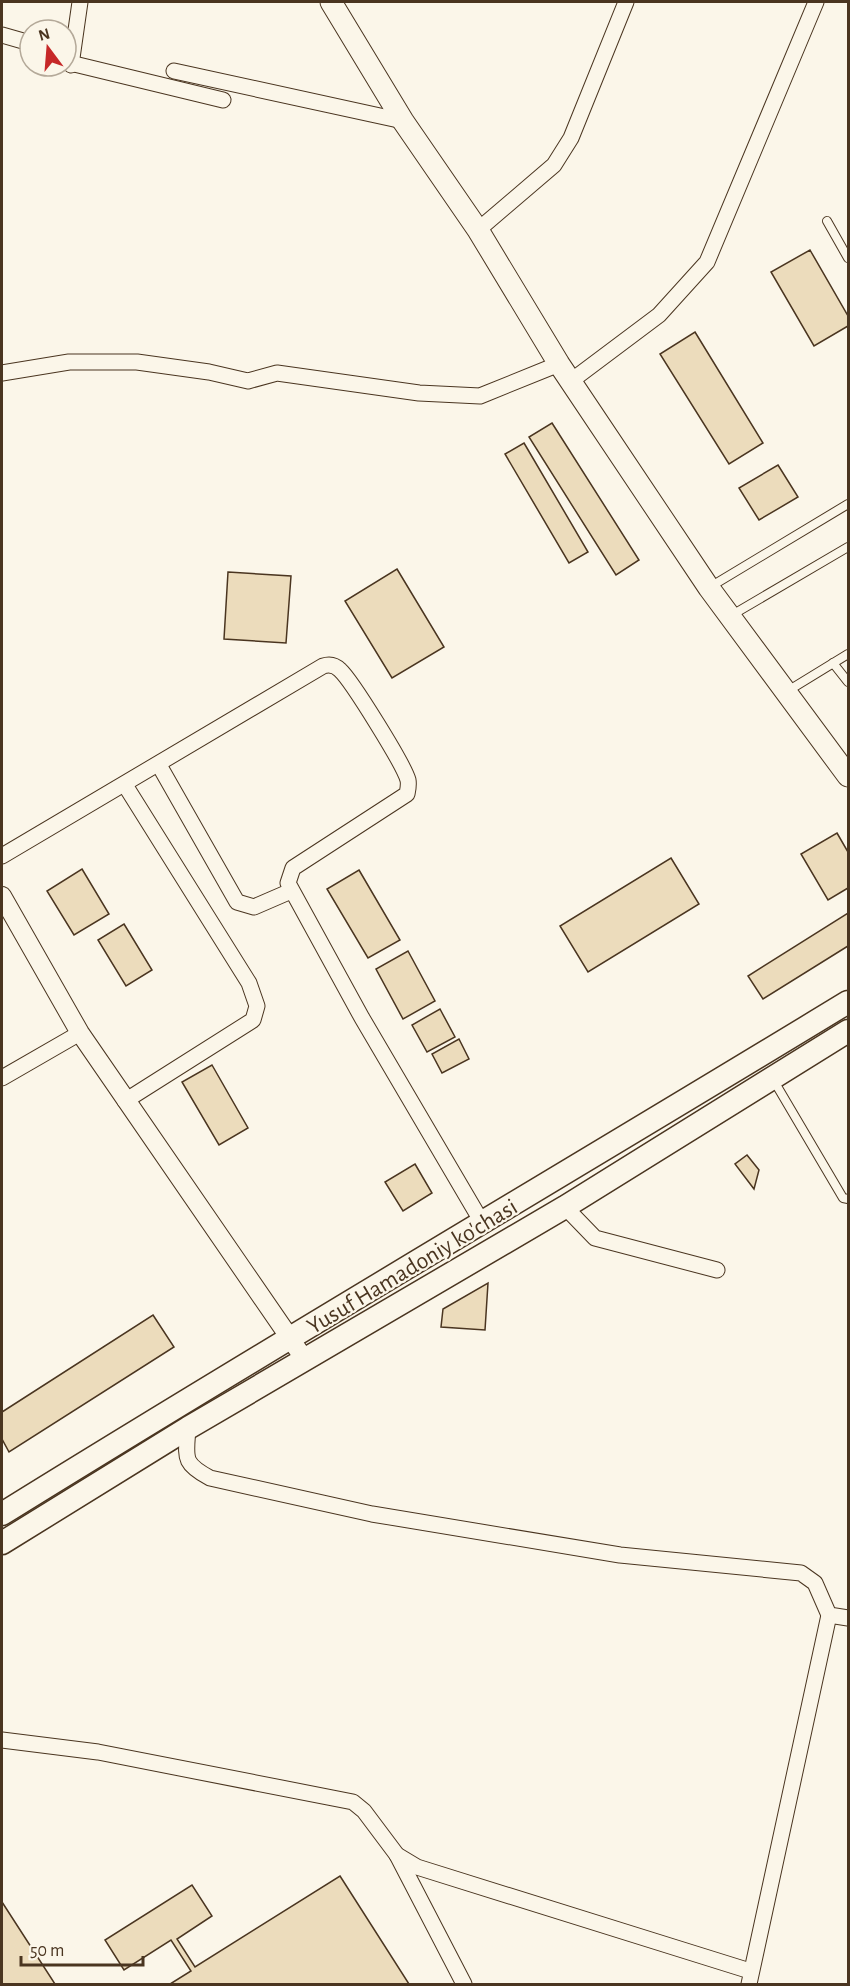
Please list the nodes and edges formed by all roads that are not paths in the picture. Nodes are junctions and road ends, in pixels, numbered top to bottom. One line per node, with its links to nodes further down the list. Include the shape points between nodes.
1 (80, 2): 5 (street)
2 (332, 2): 11 (main road)
3 (626, 2): 13 (street, via 562,155)
4 (814, 2): 15 (street, via 707,262 659,315)
5 (77, 18)
6 (2, 35): 7 (street)
7 (18, 40)
8 (78, 65): 10 (street)
9 (174, 71): 11 (street)
10 (223, 100)
11 (403, 121): 13 (main road)
12 (827, 221): 14 (lane)
13 (478, 230): 15 (main road)
14 (849, 258)
15 (565, 372): 16 (street, via 480,396 419,393 277,373 248,381 137,362 69,362); 19 (main road)
16 (2, 373)
17 (849, 504): 19 (lane)
18 (849, 547): 20 (lane)
19 (709, 588): 20 (main road)
20 (729, 617): 24 (main road)
21 (849, 654): 22 (lane)
22 (833, 663): 23 (lane); 24 (lane)
23 (849, 682)
24 (785, 692): 26 (main road)
25 (159, 765): 27 (street); 29 (street, via 237,902 254,907); 29 (street, via 323,666 340,670 404,771 408,788 402,799 293,868 289,878)
26 (849, 776)
27 (125, 785): 28 (street); 36 (street, via 249,983 257,1006 253,1020)
28 (2, 856)
29 (291, 891): 39 (street)
30 (2, 896): 33 (street)
31 (849, 1002): 39 (main road, Yusuf Hamadoniy ko'chasi)
32 (849, 1031): 34 (main road, Yusuf Hamadoniy ko'chasi)
33 (80, 1033): 35 (street); 36 (street)
34 (772, 1077): 37 (lane, via 843,1198); 38 (main road, Yusuf Hamadoniy ko'chasi)
35 (2, 1078)
36 (125, 1101): 41 (street)
37 (849, 1199)
38 (565, 1208): 40 (street, via 595,1238); 42 (main road, Yusuf Hamadoniy ko'chasi)
39 (483, 1224): 41 (main road, Yusuf Hamadoniy ko'chasi)
40 (717, 1270)
41 (289, 1336): 42 (street); 44 (main road, Yusuf Hamadoniy ko'chasi)
42 (305, 1360): 43 (main road, Yusuf Hamadoniy ko'chasi)
43 (188, 1428): 45 (main road, Yusuf Hamadoniy ko'chasi); 46 (street, via 186,1456 192,1468 210,1478 372,1514 620,1555 801,1573 814,1583)
44 (2, 1514)
45 (2, 1544)
46 (829, 1615): 47 (street); 50 (street)
47 (849, 1618)
48 (2, 1740): 49 (street, via 98,1752 353,1802)
49 (397, 1855): 50 (street, via 430,1872); 51 (street)
50 (750, 1978)
51 (464, 1984)

